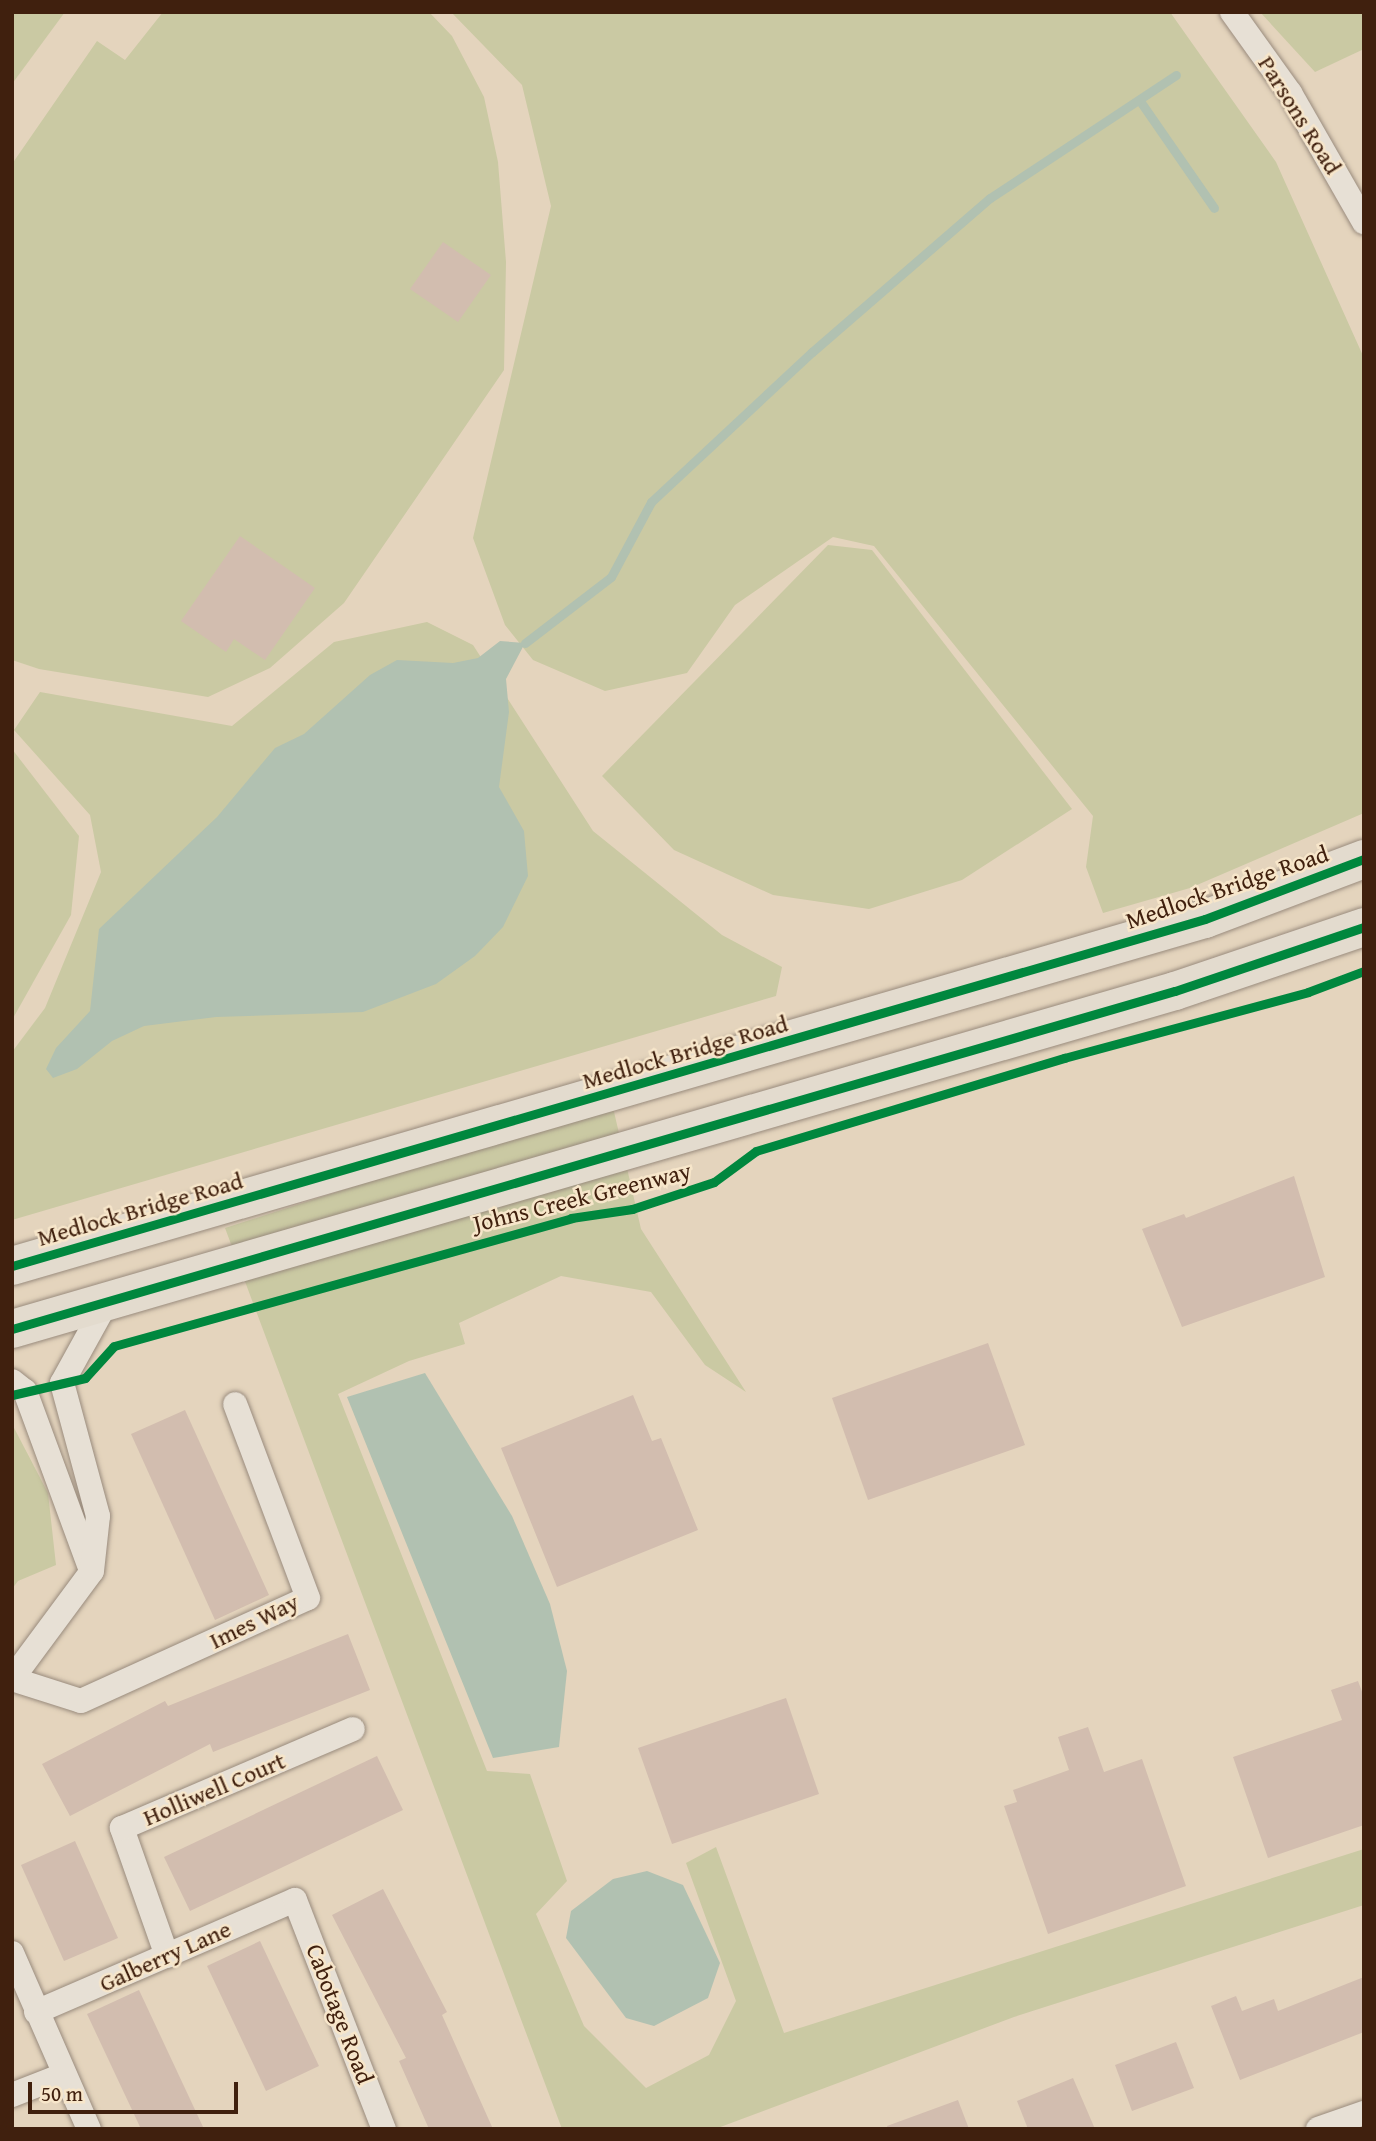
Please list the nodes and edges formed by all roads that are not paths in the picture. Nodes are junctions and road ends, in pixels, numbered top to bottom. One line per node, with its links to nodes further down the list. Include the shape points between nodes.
1 (1232, 12): 2 (street, Parsons Road, via 1290,93)
2 (1364, 222)
3 (1364, 859): 5 (highway, Medlock Bridge Road, via 1205,919)
4 (1364, 927): 6 (highway, via 1175,991)
5 (12, 1266)
6 (105, 1305): 7 (highway); 10 (street, via 62,1383 98,1516)
7 (12, 1329)
8 (12, 1381): 10 (street, via 26,1391)
9 (235, 1404): 11 (street, Imes Way, via 308,1598 81,1701)
10 (92, 1571): 11 (street)
11 (12, 1679)
12 (353, 1729): 15 (street, Holliwell Court, via 122,1828)
13 (295, 1899): 15 (street, Galberry Lane); 21 (street, Cabotage Road)
14 (12, 1953): 16 (street)
15 (166, 1955): 16 (street, Galberry Lane)
16 (36, 2012): 17 (street)
17 (63, 2075): 18 (street); 20 (street)
18 (12, 2095)
19 (1364, 2113): 22 (street)
20 (89, 2129)
21 (384, 2129)
22 (1318, 2129)

